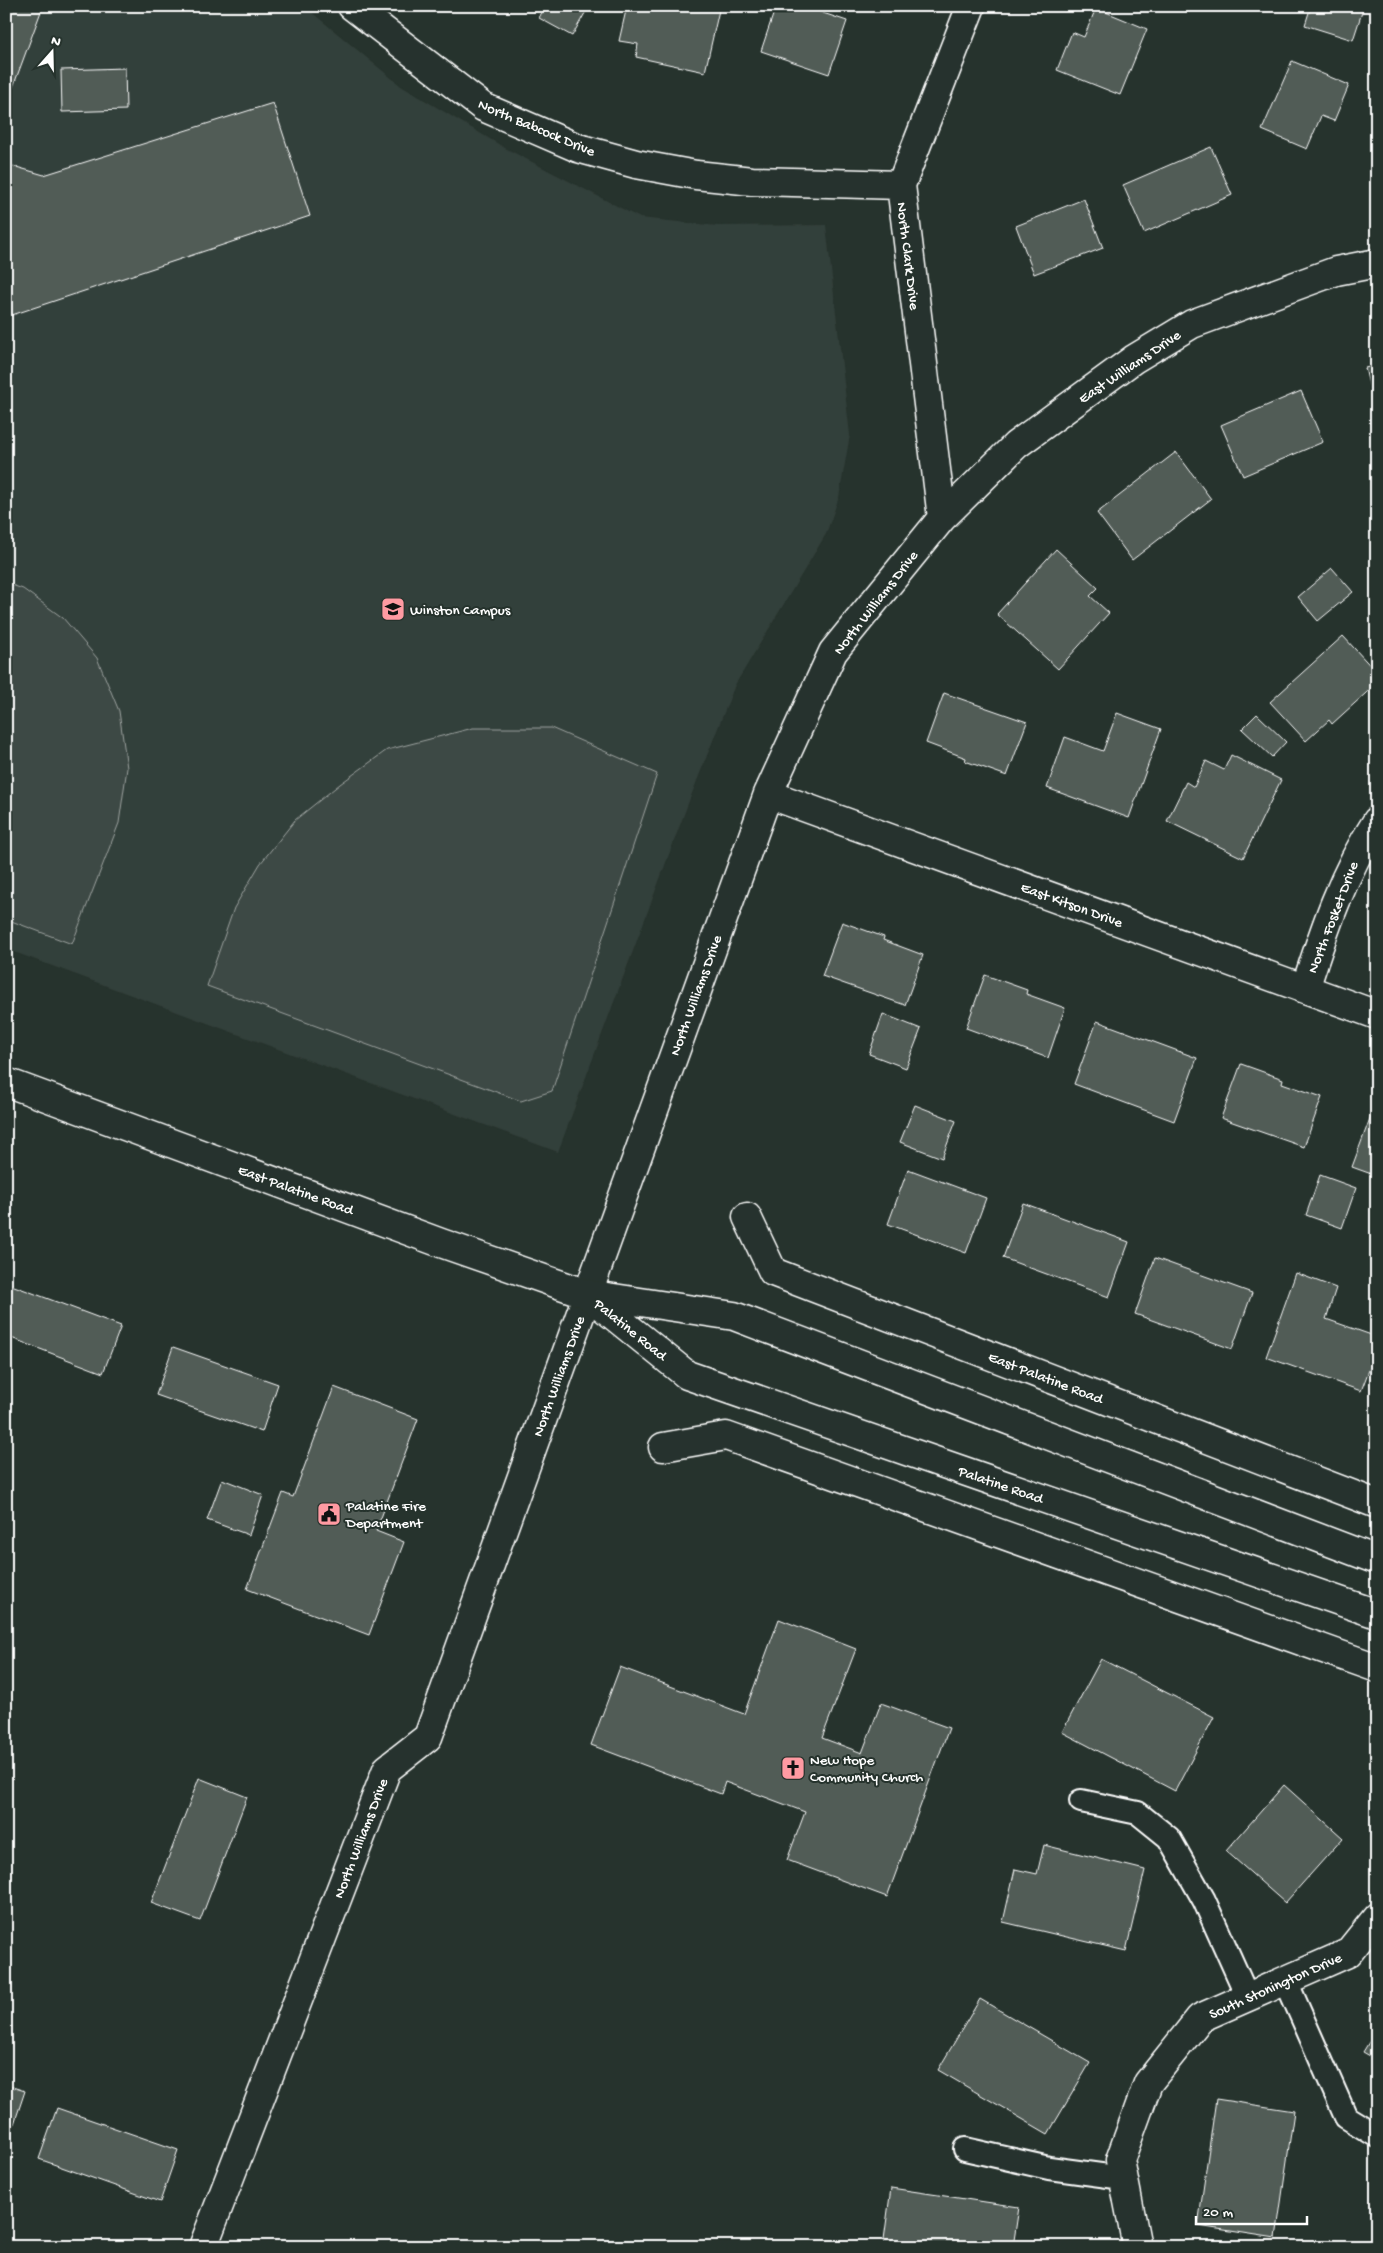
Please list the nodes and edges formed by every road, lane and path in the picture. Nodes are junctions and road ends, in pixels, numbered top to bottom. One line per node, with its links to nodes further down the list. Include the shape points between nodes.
1 (971, 6): 3 (street, North Clark Drive)
2 (368, 11): 3 (street, North Babcock Drive, via 483,107 578,148 636,164 696,175 752,181)
3 (901, 185): 5 (street, North Clark Drive)
4 (1377, 263): 5 (street, East Williams Drive, via 1336,271 1192,324 1134,360 1016,445)
5 (942, 518): 6 (street, North Williams Drive, via 833,652)
6 (768, 794): 8 (street, East Kitson Drive); 12 (street, North Williams Drive)
7 (1377, 822): 8 (street, North Fosket Drive, via 1347,872)
8 (1305, 989): 9 (street, East Kitson Drive)
9 (1377, 1015)
10 (6, 1082): 12 (street, East Palatine Road)
11 (747, 1216): 14 (street, East Palatine Road, via 773,1272)
12 (587, 1294): 15 (street, Palatine Road, via 734,1316); 16 (street, Palatine Road, via 687,1375); 25 (street, North Williams Drive, via 428,1737 387,1769)
13 (663, 1447): 17 (street, via 726,1436)
14 (1377, 1504)
15 (1377, 1560)
16 (1377, 1614)
17 (1377, 1668)
18 (1081, 1801): 21 (lane, via 1138,1813 1169,1838 1204,1900)
19 (1377, 1917): 20 (street, South Stonington Drive, via 1348,1954)
20 (1286, 1981): 21 (street, South Stonington Drive); 22 (lane, via 1346,2117)
21 (1248, 1998): 24 (street, South Stonington Drive, via 1200,2018 1148,2083 1120,2160)
22 (1377, 2136)
23 (965, 2149): 24 (lane, via 1049,2168)
24 (1123, 2178): 26 (street, South Stonington Drive)
25 (204, 2247)
26 (1137, 2247)

